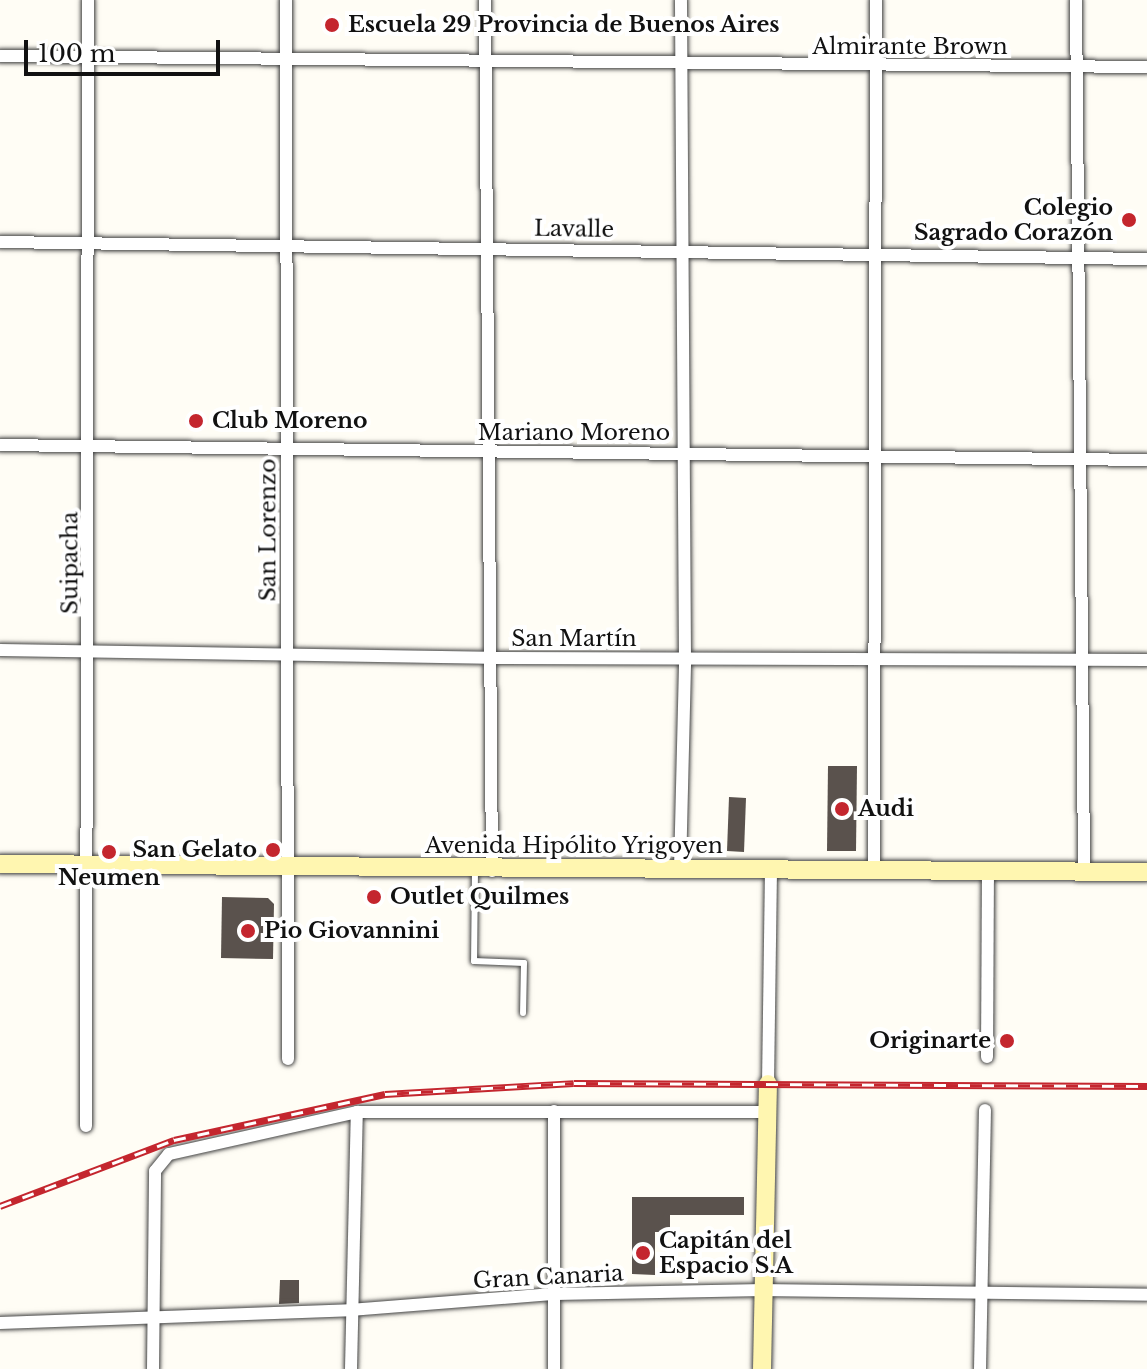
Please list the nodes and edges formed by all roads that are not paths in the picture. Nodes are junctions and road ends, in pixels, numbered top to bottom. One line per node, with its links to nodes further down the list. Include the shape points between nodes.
1 (88, 0): 8 (street, Suipacha)
2 (286, 0): 9 (street, San Lorenzo)
3 (485, 0): 10 (street)
4 (681, 0): 11 (street)
5 (876, 0): 12 (street)
6 (1076, 0): 13 (street)
7 (0, 56): 8 (street, Almirante Brown)
8 (88, 57): 9 (street, Almirante Brown); 16 (street, Suipacha)
9 (286, 61): 10 (street, Almirante Brown); 17 (street, San Lorenzo)
10 (486, 62): 11 (street, Almirante Brown); 18 (street)
11 (681, 64): 12 (street, Almirante Brown); 19 (street)
12 (875, 67): 13 (street, Almirante Brown); 20 (street)
13 (1076, 67): 14 (street, Almirante Brown); 21 (street)
14 (1147, 67)
15 (0, 242): 16 (street, Lavalle)
16 (89, 243): 17 (street, Lavalle); 24 (street, Suipacha)
17 (287, 245): 18 (street, Lavalle); 25 (street, San Lorenzo)
18 (485, 247): 19 (street, Lavalle); 26 (street)
19 (681, 251): 20 (street, Lavalle); 27 (street)
20 (877, 255): 21 (street, Lavalle); 28 (street)
21 (1078, 258): 22 (street, Lavalle); 29 (street)
22 (1147, 259)
23 (0, 445): 24 (street, Mariano Moreno)
24 (91, 446): 25 (street, Mariano Moreno); 31 (street, Suipacha)
25 (288, 447): 26 (street, Mariano Moreno); 33 (street, San Lorenzo)
26 (489, 453): 27 (street, Mariano Moreno); 34 (street)
27 (685, 453): 28 (street, Mariano Moreno); 36 (street)
28 (877, 455): 29 (street, Mariano Moreno); 35 (street)
29 (1082, 460): 30 (street, Mariano Moreno); 37 (street)
30 (1147, 460)
31 (89, 649): 32 (street, San Martín); 33 (street, San Martín); 40 (street, Suipacha)
32 (0, 650)
33 (289, 654): 34 (street, San Martín); 41 (street, San Lorenzo)
34 (488, 658): 36 (street, San Martín); 42 (street)
35 (874, 658): 36 (street, San Martín); 37 (street, San Martín); 45 (street)
36 (685, 660): 43 (street)
37 (1082, 660): 38 (street, San Martín); 47 (street)
38 (1147, 660)
39 (0, 864): 40 (main road, Avenida Hipólito Yrigoyen)
40 (90, 865): 41 (main road, Avenida Hipólito Yrigoyen); 57 (street, Suipacha)
41 (288, 868): 42 (main road, Avenida Hipólito Yrigoyen); 51 (street, San Lorenzo)
42 (483, 870): 43 (main road, Avenida Hipólito Yrigoyen); 49 (lane, via 474,961 524,963)
43 (680, 870): 44 (main road, Avenida Hipólito Yrigoyen)
44 (771, 871): 45 (main road, Avenida Hipólito Yrigoyen); 52 (street)
45 (874, 871): 46 (main road, Avenida Hipólito Yrigoyen)
46 (988, 872): 47 (main road, Avenida Hipólito Yrigoyen); 50 (street)
47 (1084, 872): 48 (main road, Avenida Hipólito Yrigoyen)
48 (1147, 872)
49 (523, 1013)
50 (987, 1057)
51 (288, 1059)
52 (768, 1079): 56 (main road)
53 (985, 1110): 59 (street)
54 (554, 1111): 55 (street); 56 (street); 60 (street)
55 (357, 1112): 62 (street); 63 (street, via 249,1133 169,1154 157,1164)
56 (768, 1112): 58 (main road)
57 (86, 1126)
58 (764, 1290): 59 (street, Gran Canaria); 60 (street, Gran Canaria); 68 (main road)
59 (982, 1291): 61 (street, Gran Canaria); 69 (street)
60 (555, 1294): 62 (street, Gran Canaria); 67 (street)
61 (1147, 1295)
62 (350, 1310): 63 (street, Gran Canaria); 66 (street)
63 (154, 1319): 64 (street, Gran Canaria); 65 (street)
64 (0, 1323)
65 (153, 1369)
66 (351, 1369)
67 (554, 1369)
68 (762, 1369)
69 (980, 1369)

